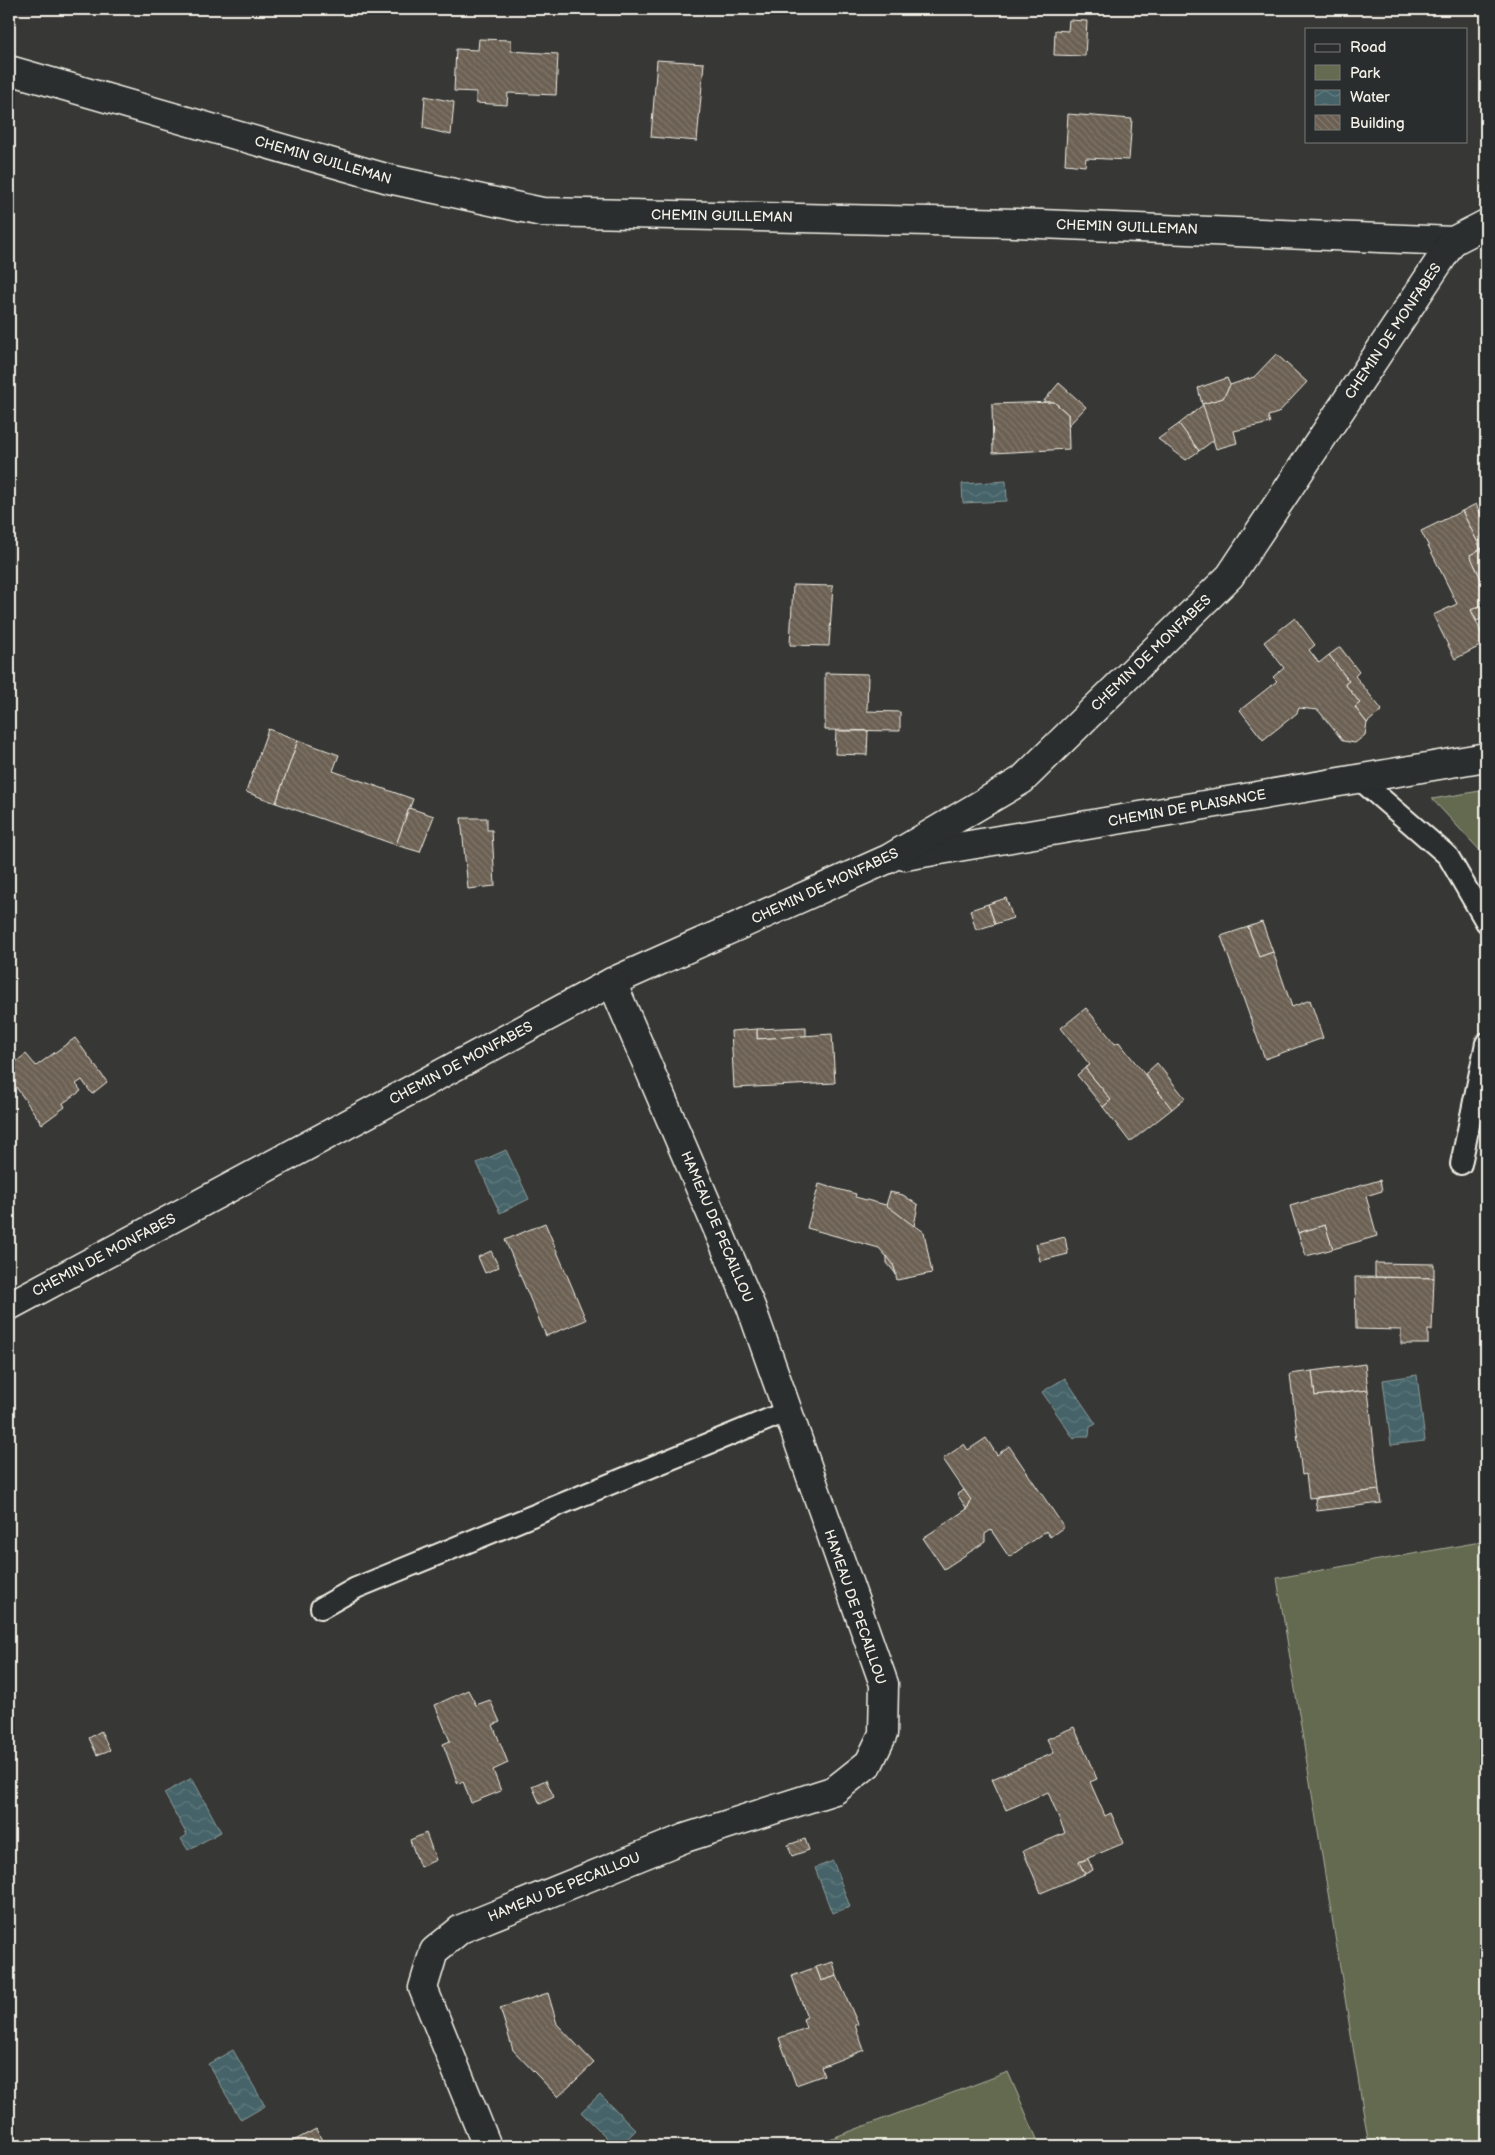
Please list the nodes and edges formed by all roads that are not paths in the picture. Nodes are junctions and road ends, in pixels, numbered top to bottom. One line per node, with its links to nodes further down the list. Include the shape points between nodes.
1 (9, 70): 3 (street, CHEMIN GUILLEMAN, via 389,179 542,212 1016,223)
2 (1486, 224): 3 (street)
3 (1453, 241): 6 (street, CHEMIN DE MONFABES, via 1230,576 1022,780)
4 (1486, 757): 5 (street, CHEMIN DE PLAISANCE)
5 (1360, 779): 6 (street, CHEMIN DE PLAISANCE); 7 (lane, via 1448,856)
6 (888, 859): 8 (street, CHEMIN DE MONFABES)
7 (1486, 922)
8 (612, 982): 11 (street, CHEMIN DE MONFABES); 12 (street, HAMEAU DE PECAILLOU, via 751,1307)
9 (1486, 1043): 10 (lane)
10 (1461, 1164)
11 (9, 1306)
12 (786, 1412): 13 (lane, via 356,1588); 14 (street, HAMEAU DE PECAILLOU, via 884,1684 883,1734 868,1763 835,1790 667,1846 462,1929 434,1951 423,1988)
13 (321, 1608)
14 (488, 2146)

